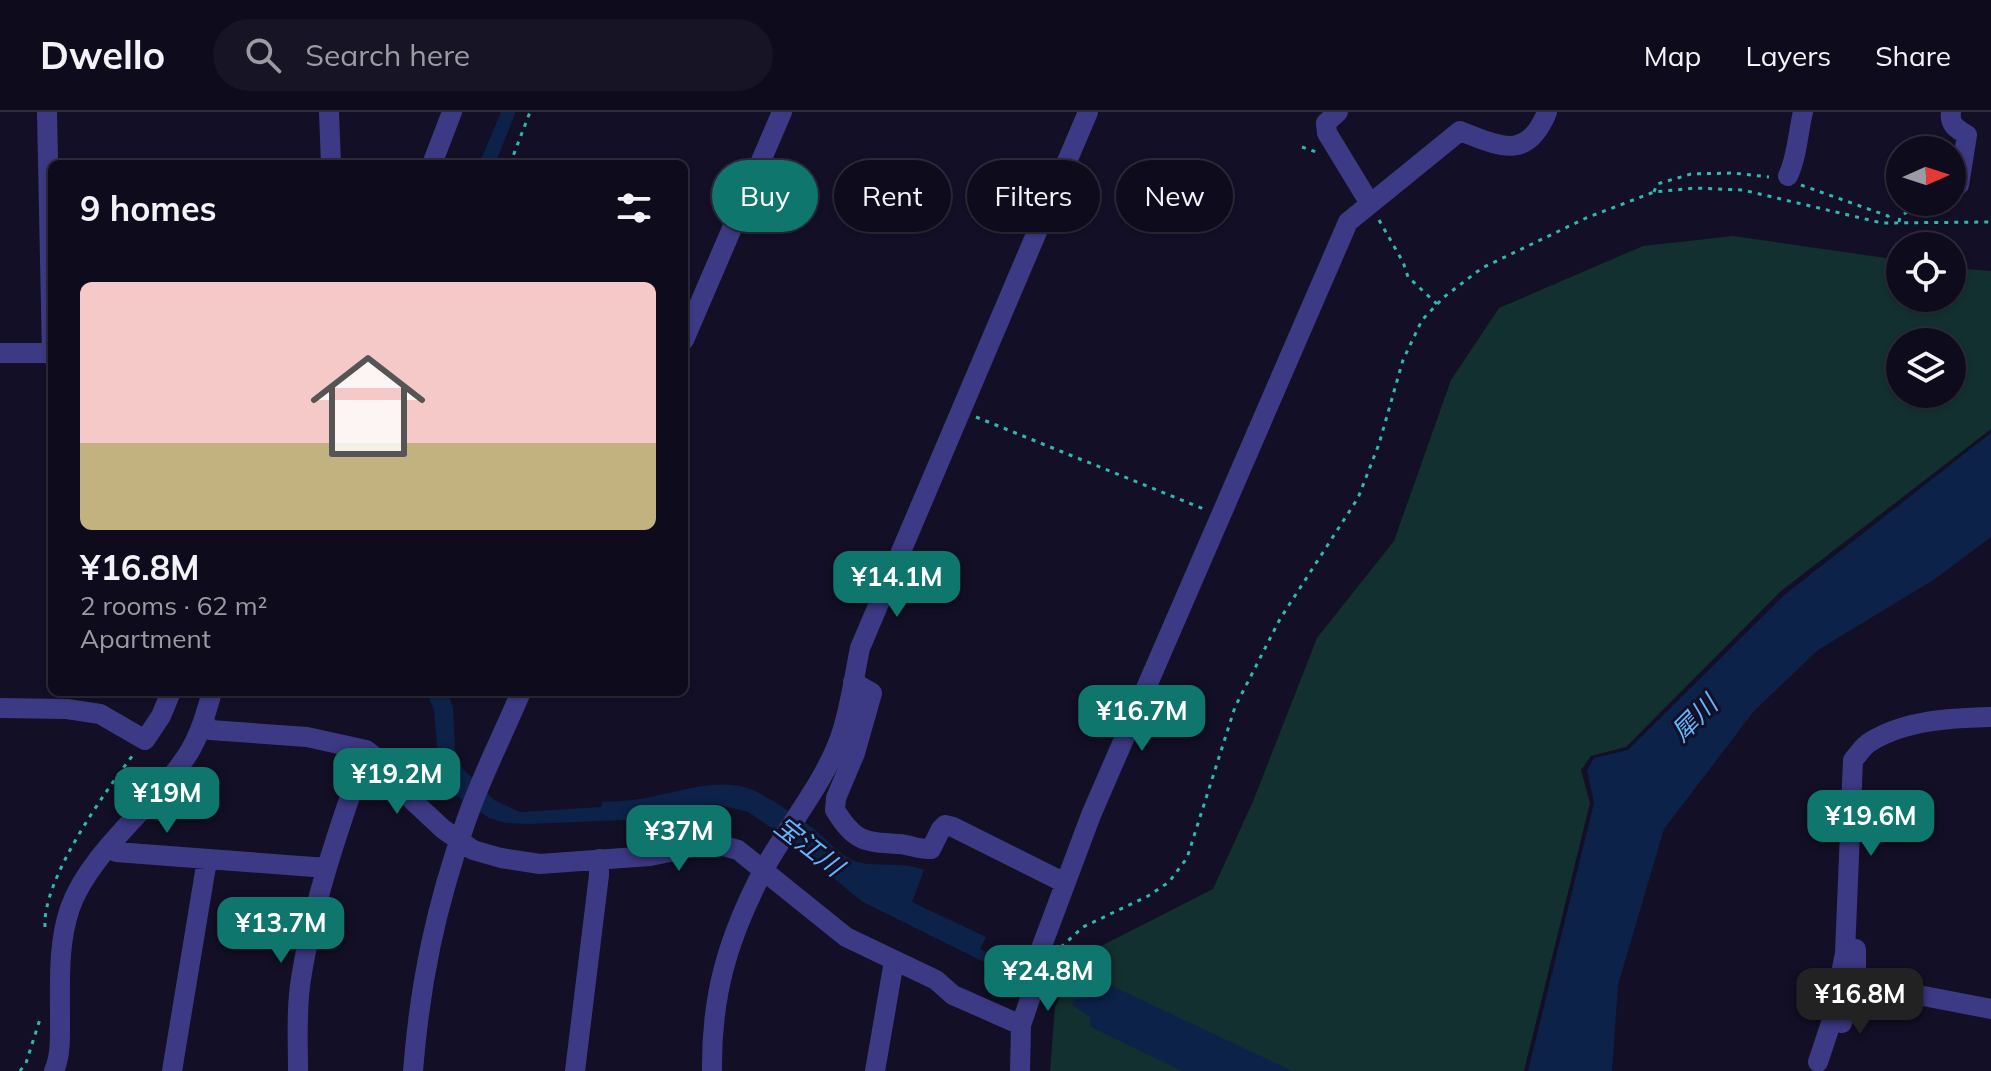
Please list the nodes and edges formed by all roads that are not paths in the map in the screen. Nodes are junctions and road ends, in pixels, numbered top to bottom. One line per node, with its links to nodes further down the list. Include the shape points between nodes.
1 (47, 112): 11 (street)
2 (329, 112): 12 (street)
3 (452, 112): 13 (street)
4 (782, 112): 16 (street)
5 (1088, 112): 19 (street, via 860,648)
6 (1338, 112): 15 (street, via 1326,123 1327,133)
7 (1547, 112): 15 (street, via 1527,142 1503,147 1460,131)
8 (1803, 112): 14 (street, via 1794,164)
9 (1951, 112): 10 (street, via 1954,127 1967,135)
10 (1966, 141)
11 (48, 160)
12 (331, 160)
13 (434, 160)
14 (1782, 176)
15 (1369, 202): 35 (street, via 1348,222)
16 (688, 331)
17 (0, 353): 18 (street)
18 (48, 354)
19 (853, 682): 32 (street, via 840,739); 35 (street, via 872,693 836,798 835,810 846,827 871,844 923,850 931,849 945,825 953,827)
20 (169, 696): 23 (street, via 145,740)
21 (211, 696): 26 (street)
22 (519, 696): 28 (street)
23 (67, 700): 24 (street)
24 (0, 708)
25 (1991, 717): 34 (street, via 1906,726 1868,743 1853,760)
26 (204, 721): 27 (street, via 210,730 307,737); 29 (street, via 187,755)
27 (366, 750): 28 (street); 33 (street)
28 (460, 842): 30 (street, via 501,858 540,864); 44 (street, via 425,967)
29 (110, 846): 31 (street, via 116,852); 41 (street, via 70,907 62,941)
30 (599, 859): 32 (street, via 650,856 713,843); 45 (street)
31 (207, 860): 33 (street); 42 (street)
32 (768, 864): 36 (street, via 846,937); 46 (street, via 724,959 716,996)
33 (327, 868): 43 (street, via 300,983)
34 (1848, 882): 37 (street, via 1855,905); 40 (street, via 1843,973)
35 (1065, 883): 39 (street, via 1034,967 1034,987)
36 (894, 961): 39 (street); 47 (street)
37 (1856, 983): 38 (street); 40 (street, via 1845,1017)
38 (1991, 1009)
39 (1021, 1025): 48 (street)
40 (1817, 1066)
41 (54, 1071)
42 (172, 1071)
43 (298, 1071)
44 (413, 1071)
45 (575, 1071)
46 (712, 1071)
47 (875, 1071)
48 (1020, 1071)

